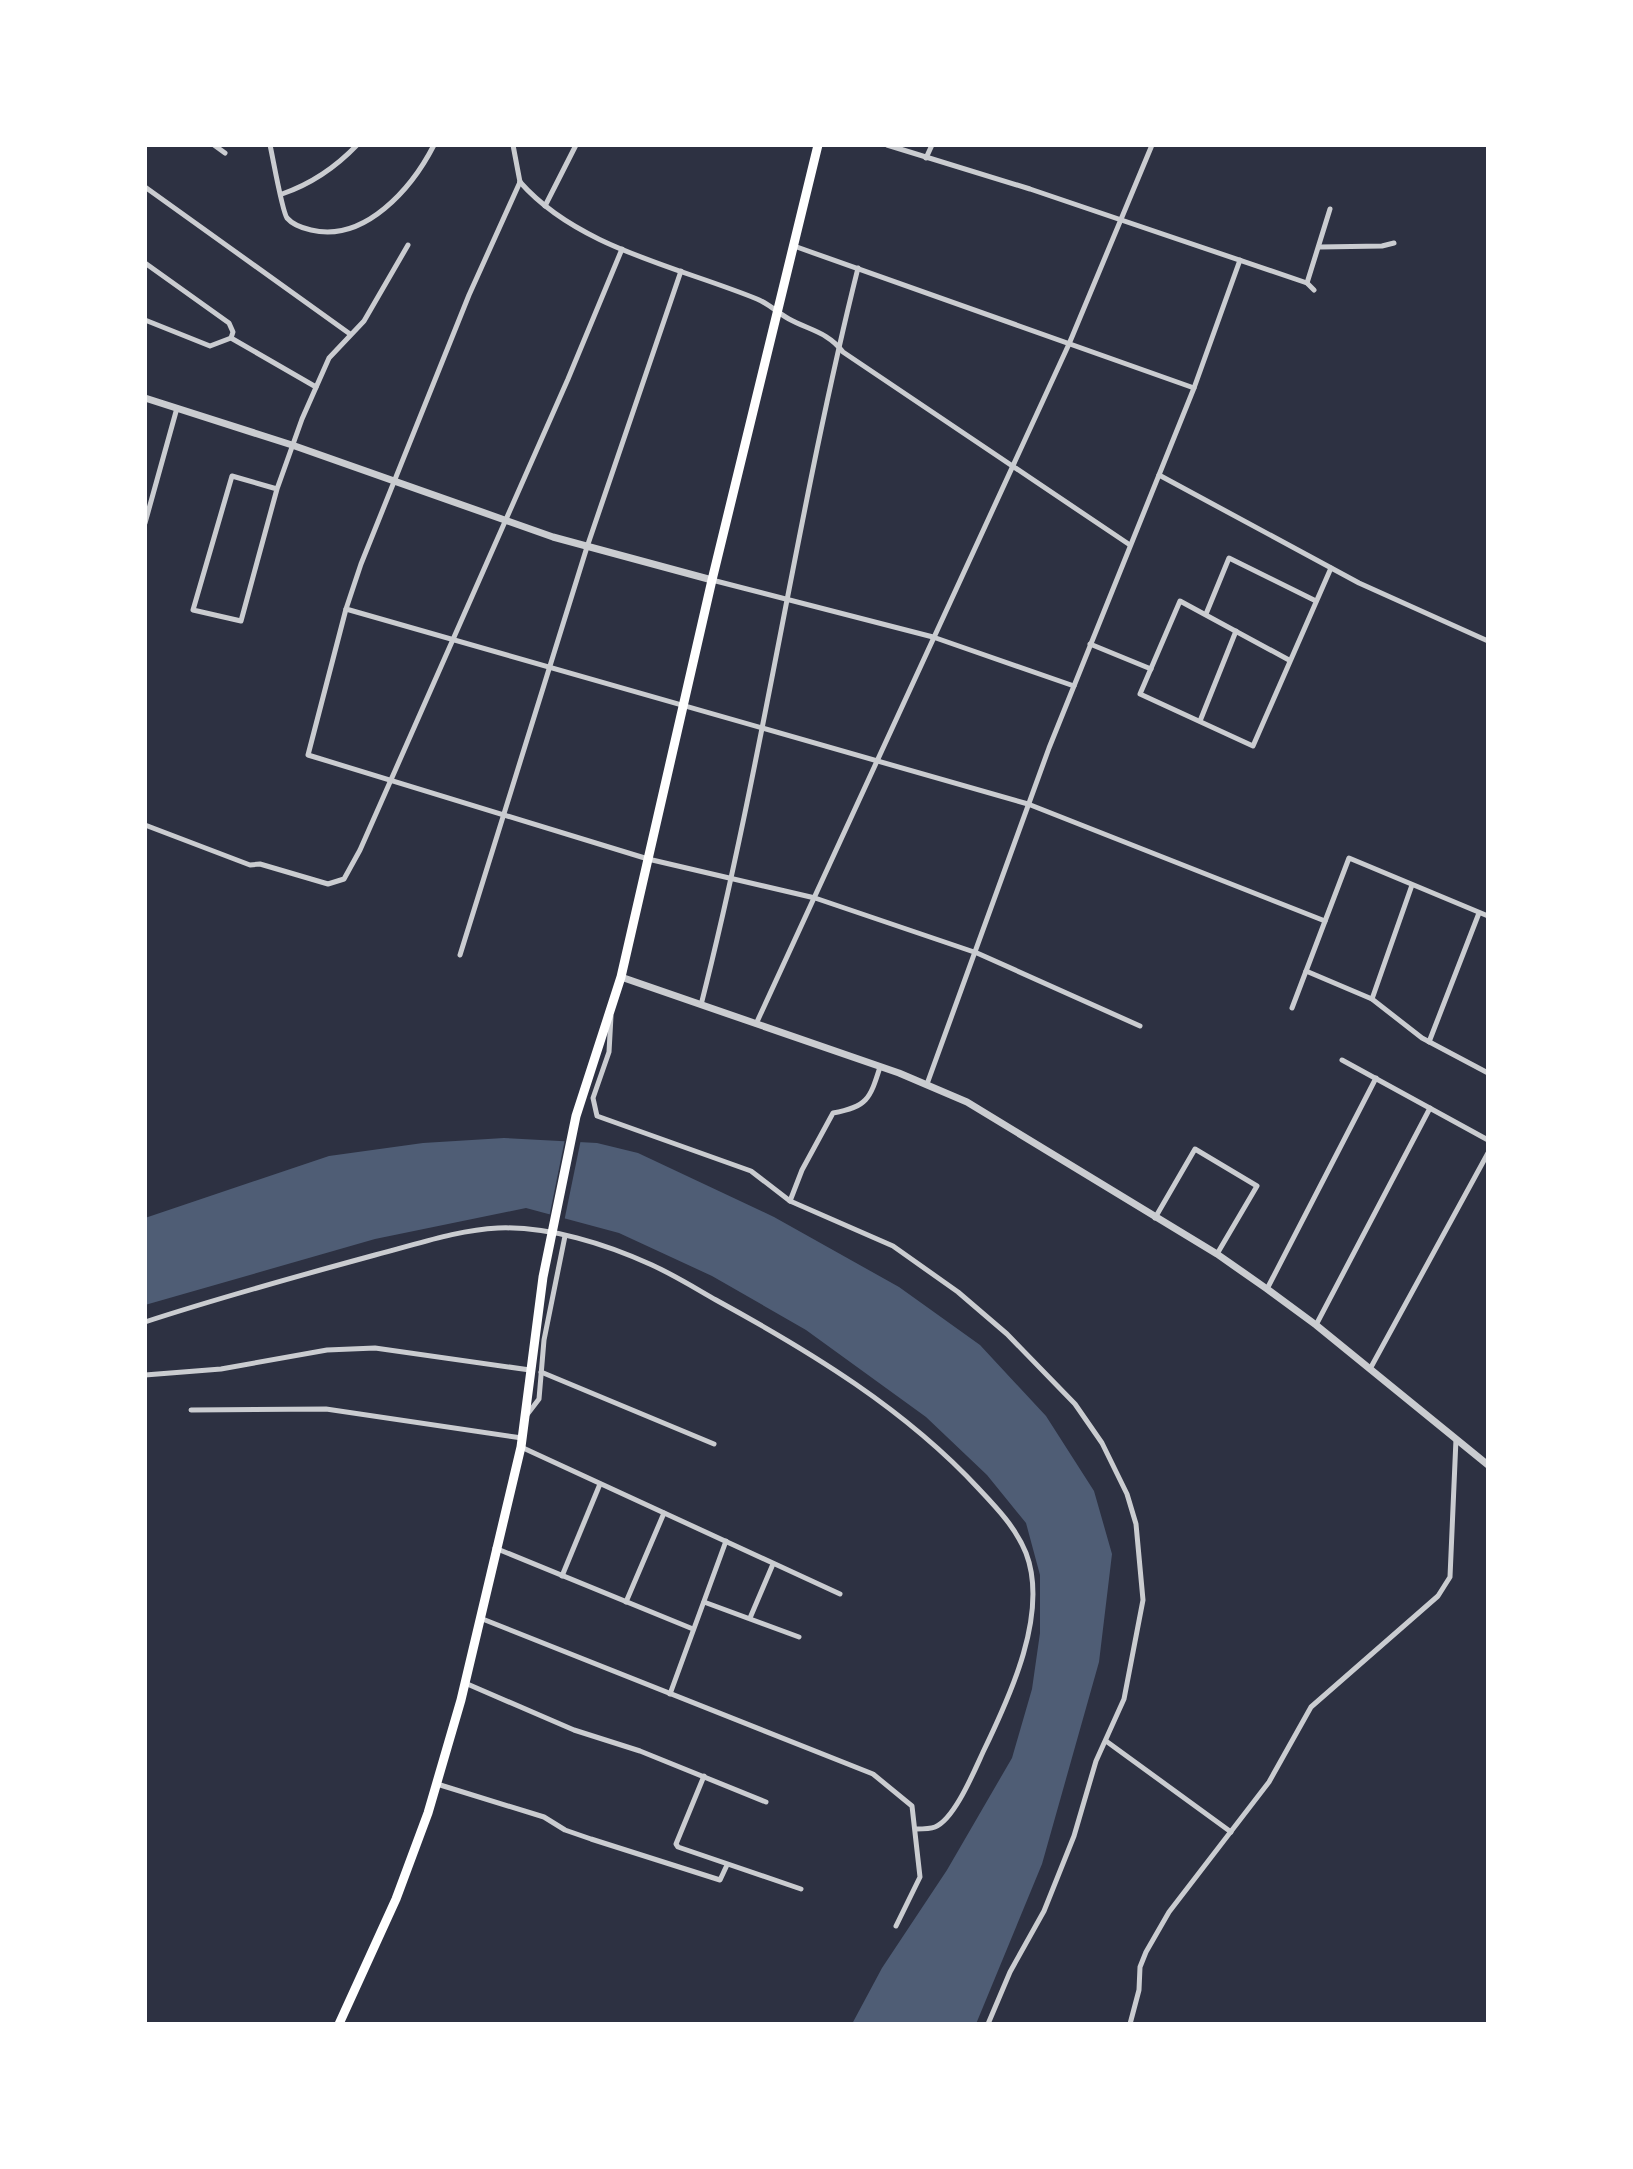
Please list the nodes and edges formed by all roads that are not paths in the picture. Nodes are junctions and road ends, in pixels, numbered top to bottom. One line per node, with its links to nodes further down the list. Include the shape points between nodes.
1 (214, 145): 11 (street)
2 (270, 145): 15 (street)
3 (357, 145): 15 (street, via 323,174)
4 (434, 145): 15 (street, via 422,169 395,200 341,231 298,226 286,217)
5 (513, 145): 13 (street)
6 (576, 145): 16 (street)
7 (818, 145): 21 (main road)
8 (887, 145): 12 (street)
9 (932, 145): 12 (street)
10 (1152, 145): 18 (street)
11 (225, 153)
12 (926, 159): 18 (street)
13 (520, 182): 16 (street); 43 (street)
14 (145, 187): 32 (street)
15 (282, 194)
16 (545, 206): 23 (street)
17 (1329, 209): 22 (street)
18 (1121, 220): 24 (street); 34 (street)
19 (1394, 243): 22 (street)
20 (408, 245): 32 (street, via 364,321)
21 (794, 246): 26 (street); 30 (main road)
22 (1320, 247): 28 (street)
23 (622, 248): 27 (street); 45 (street)
24 (1240, 260): 28 (street); 37 (street)
25 (145, 264): 33 (street, via 229,323)
26 (858, 268): 34 (street); 35 (street)
27 (681, 271): 30 (street, via 760,300); 48 (street)
28 (1307, 283): 29 (street)
29 (1314, 290)
30 (778, 313): 35 (street, via 822,332); 50 (main road)
31 (145, 320): 33 (street, via 210,346)
32 (350, 334): 36 (street, via 329,358)
33 (231, 338): 36 (street)
34 (1069, 344): 37 (street); 41 (street)
35 (838, 346): 41 (street); 51 (street)
36 (316, 387): 40 (street)
37 (1194, 388): 42 (street)
38 (145, 398): 39 (street)
39 (177, 408): 40 (street); 46 (street)
40 (292, 445): 43 (street); 44 (street)
41 (1012, 468): 47 (street); 56 (street)
42 (1159, 475): 47 (street); 49 (street)
43 (393, 480): 45 (street); 53 (street)
44 (277, 489): 44 (street, via 241,621 192,610 232,476)
45 (506, 519): 48 (street); 57 (street)
46 (145, 523)
47 (1130, 545): 59 (street)
48 (587, 547): 50 (street); 62 (street)
49 (1331, 568): 52 (street); 58 (street)
50 (712, 580): 51 (street); 64 (main road)
51 (788, 599): 56 (street); 66 (street)
52 (1316, 601): 54 (street, via 1229,558); 60 (street)
53 (346, 609): 57 (street); 68 (street, via 308,755)
54 (1206, 614): 55 (street); 61 (street, via 1180,601)
55 (1236, 631): 60 (street); 65 (street)
56 (933, 637): 63 (street); 67 (street)
57 (453, 638): 62 (street); 68 (street)
58 (1488, 641)
59 (1090, 644): 61 (street); 63 (street)
60 (1289, 660): 65 (street, via 1254,746)
61 (1151, 669): 65 (street, via 1140,694)
62 (551, 670): 64 (street); 70 (street)
63 (1074, 687): 69 (street)
64 (682, 707): 66 (street); 72 (main road)
65 (1200, 721)
66 (761, 730): 67 (street); 73 (street)
67 (878, 760): 69 (street); 75 (street)
68 (391, 779): 70 (street); 71 (street, via 344,879 328,884 234,860)
69 (1028, 804): 78 (street); 79 (street)
70 (503, 815): 72 (street); 80 (street)
71 (145, 825)
72 (648, 859): 73 (street); 82 (main road)
73 (734, 878): 75 (street); 84 (street)
74 (1412, 885): 76 (street); 78 (street, via 1349,858); 83 (street)
75 (815, 898): 79 (street); 87 (street)
76 (1479, 913): 77 (street); 89 (street)
77 (1488, 916)
78 (1325, 921): 81 (street)
79 (977, 953): 88 (street); 94 (street)
80 (460, 955)
81 (1306, 971): 83 (street); 85 (street)
82 (621, 977): 84 (street); 86 (main road)
83 (1372, 999): 89 (street)
84 (701, 1005): 87 (street)
85 (1292, 1008)
86 (611, 1012): 98 (street, via 609,1052 593,1098 597,1115 751,1171); 106 (main road, via 576,1116)
87 (756, 1024): 91 (street)
88 (1140, 1026)
89 (1429, 1042): 92 (street)
90 (1342, 1060): 93 (street)
91 (880, 1067): 94 (street); 98 (street, via 871,1097 854,1109 833,1113)
92 (1488, 1073)
93 (1376, 1078): 95 (street); 102 (street)
94 (927, 1084): 99 (street, via 998,1119)
95 (1430, 1108): 96 (street); 104 (street)
96 (1488, 1140)
97 (1488, 1153): 105 (street)
98 (790, 1201): 130 (street, via 893,1246 958,1292 1007,1334 1075,1404 1102,1443 1136,1524 1143,1600 1124,1699)
99 (1155, 1218): 101 (street); 101 (street, via 1195,1149 1257,1186)
100 (565, 1236): 103 (street, via 498,1228 451,1235); 107 (street); 134 (street, via 652,1264 787,1338 882,1402 954,1461 1004,1516 1026,1554 1033,1592 1026,1643 960,1799 934,1828)
101 (1217, 1254): 102 (street)
102 (1267, 1289): 104 (street)
103 (145, 1322)
104 (1316, 1325): 105 (street)
105 (1370, 1369): 111 (street)
106 (530, 1370): 108 (street, via 375,1348 327,1350 221,1369); 110 (main road)
107 (541, 1372): 110 (street, via 539,1399); 113 (street)
108 (145, 1375)
109 (191, 1410): 112 (street, via 326,1409)
110 (526, 1416): 112 (main road)
111 (1456, 1439): 114 (street); 135 (street, via 1450,1577 1438,1596 1311,1707 1269,1782)
112 (522, 1443): 115 (street); 118 (main road)
113 (714, 1444)
114 (1488, 1465)
115 (600, 1483): 116 (street); 120 (street)
116 (664, 1514): 117 (street); 122 (street)
117 (726, 1542): 119 (street); 123 (street)
118 (495, 1548): 120 (street); 124 (main road)
119 (774, 1564): 121 (street); 125 (street)
120 (562, 1576): 122 (street)
121 (840, 1594)
122 (626, 1602): 126 (street)
123 (704, 1602): 125 (street); 126 (street)
124 (480, 1618): 128 (main road); 129 (street)
125 (750, 1619): 127 (street)
126 (693, 1629): 129 (street)
127 (799, 1637)
128 (465, 1683): 131 (street, via 574,1730); 132 (main road)
129 (670, 1694): 134 (street, via 873,1774 912,1806)
130 (1106, 1741): 135 (street); 140 (street, via 1044,1911)
131 (704, 1776): 133 (street); 136 (street, via 676,1845)
132 (437, 1784): 136 (street, via 720,1880); 139 (main road, via 396,1899)
133 (766, 1802)
134 (916, 1829): 138 (street, via 920,1877)
135 (1231, 1832): 141 (street, via 1146,1951)
136 (727, 1865): 137 (street)
137 (801, 1889)
138 (896, 1926)
139 (340, 2024)
140 (988, 2024)
141 (1130, 2024)

